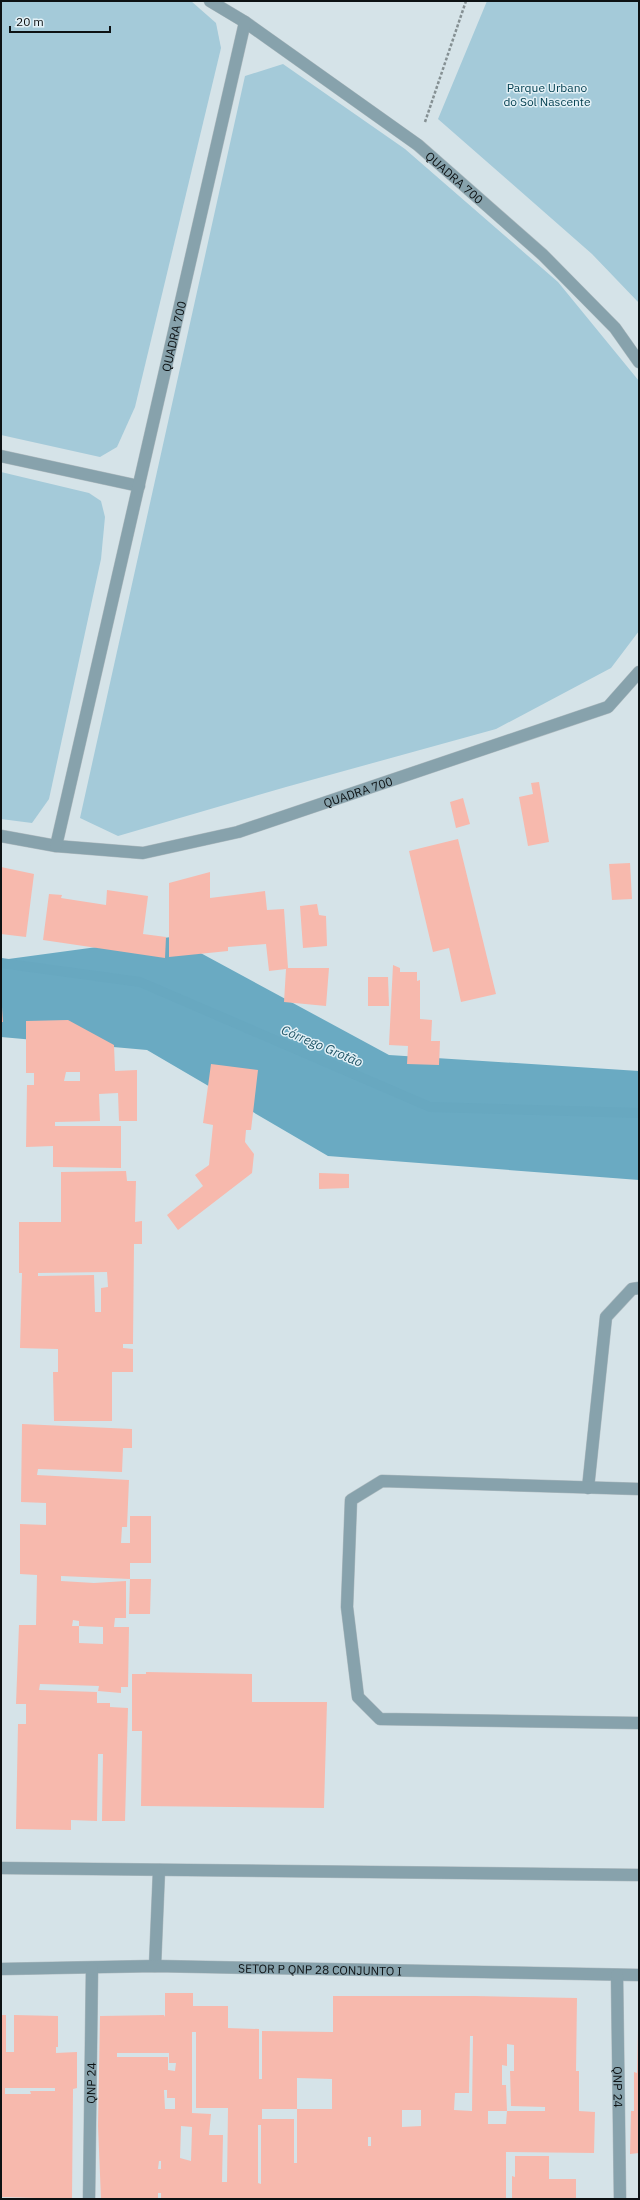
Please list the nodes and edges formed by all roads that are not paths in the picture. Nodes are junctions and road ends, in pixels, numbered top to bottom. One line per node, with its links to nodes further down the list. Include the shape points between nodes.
1 (210, 1): 2 (street, QUADRA 700)
2 (245, 22): 3 (street, QUADRA 700, via 418,145 543,256 615,328); 5 (street, QUADRA 700)
3 (639, 362)
4 (1, 456): 5 (street)
5 (139, 486): 8 (street, QUADRA 700)
6 (639, 672): 8 (street, QUADRA 700, via 608,707 238,832 143,853)
7 (1, 836): 8 (street, QUADRA 700)
8 (56, 846)
9 (639, 1288): 10 (street, via 632,1289 606,1317)
10 (588, 1488): 11 (street); 12 (street, via 382,1481 351,1500 348,1606 358,1697 380,1719)
11 (639, 1489)
12 (639, 1723)
13 (1, 1868): 14 (street)
14 (159, 1870): 15 (street); 16 (street)
15 (639, 1875)
16 (155, 1966): 17 (street, SETOR P QNP 28 CONJUNTO I); 19 (street, SETOR P QNP 28 CONJUNTO I)
17 (92, 1968): 18 (street, SETOR P QNP 28 CONJUNTO I); 21 (street, QNP 24)
18 (1, 1969)
19 (617, 1975): 20 (street, SETOR P QNP 28 CONJUNTO I); 22 (street, QNP 24)
20 (639, 1975)
21 (89, 2199)
22 (620, 2199)

